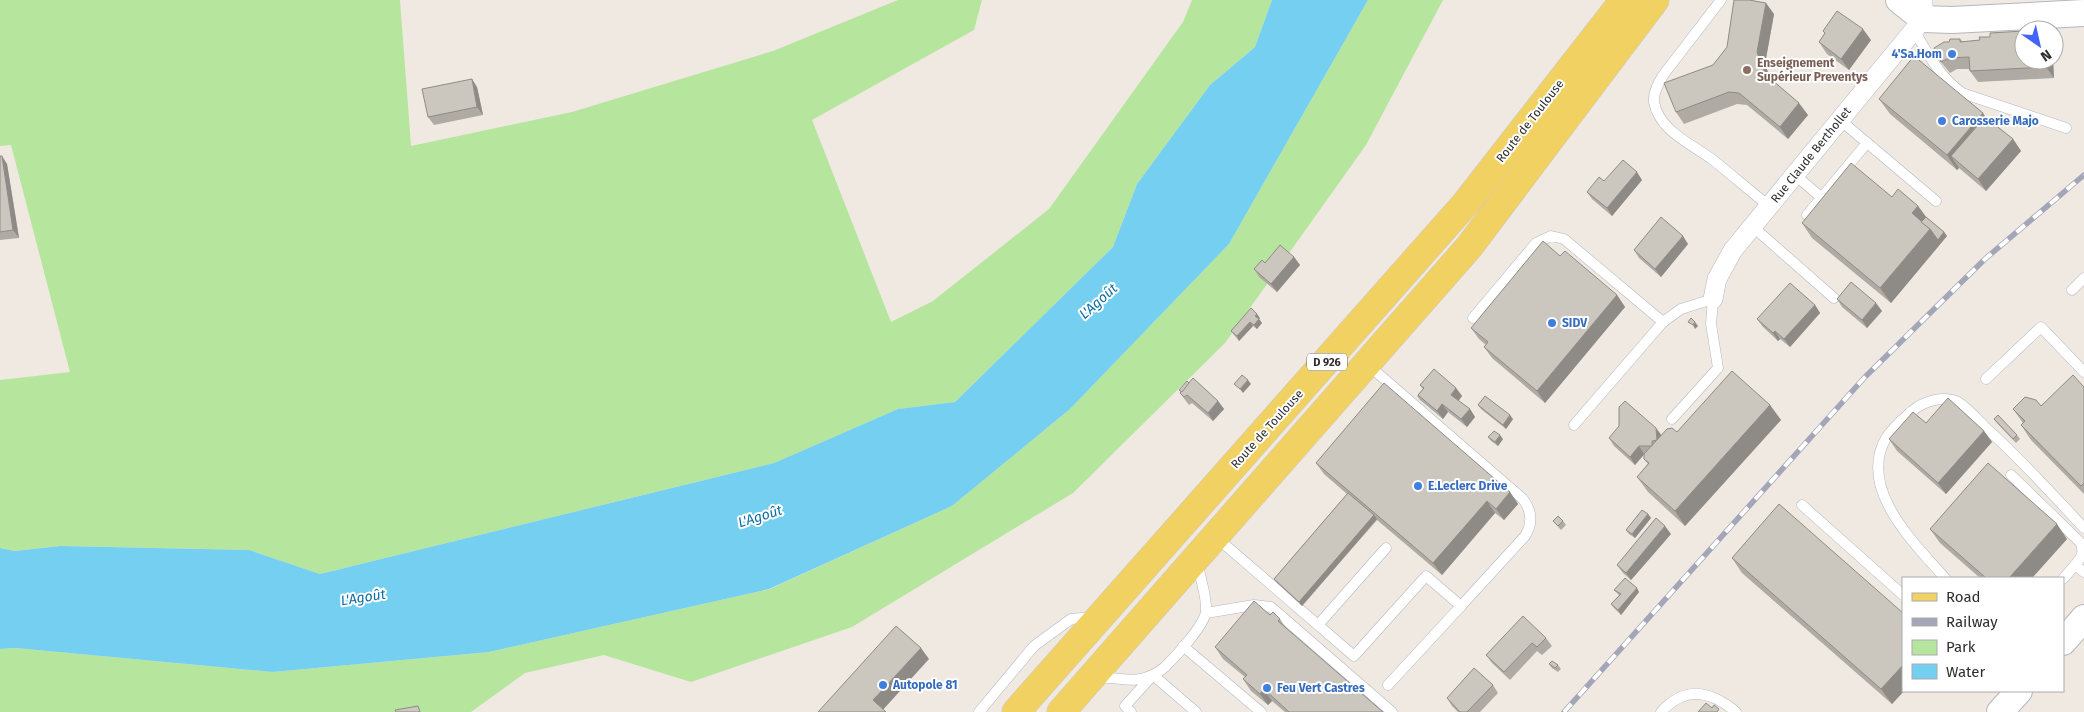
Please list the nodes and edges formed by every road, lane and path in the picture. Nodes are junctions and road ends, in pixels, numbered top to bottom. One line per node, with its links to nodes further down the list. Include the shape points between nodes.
1 (1624, 0): 39 (main road, Route de Toulouse / D 926, via 1466,203)
2 (1655, 0): 22 (main road, D 926, via 1469,247)
3 (1721, 0): 13 (lane, via 1664,74 1654,100 1659,115 1674,133)
4 (1899, 0): 6 (main road)
5 (2084, 13): 6 (main road, via 2024,12 1952,20)
6 (1920, 16): 7 (street, Rue Claude Berthollet); 8 (lane, via 1938,71 1962,94)
7 (1840, 120): 9 (lane); 10 (street, Rue Claude Berthollet)
8 (2066, 128)
9 (1867, 143): 11 (lane); 12 (lane)
10 (1795, 175): 11 (lane); 13 (street, Rue Claude Berthollet)
11 (1822, 198): 14 (lane)
12 (1936, 201)
13 (1769, 206): 15 (street, Rue Claude Berthollet)
14 (1807, 215)
15 (1752, 226): 18 (lane); 19 (street, Rue Claude Berthollet, via 1720,270)
16 (2084, 278): 17 (lane)
17 (2072, 290)
18 (1834, 298)
19 (1714, 299): 21 (lane, via 1681,309); 25 (lane, via 1710,324 1718,368)
20 (1473, 318): 21 (lane, via 1536,243 1551,236 1564,239)
21 (1663, 322): 26 (lane)
22 (1366, 364): 30 (main road, D 926); 37 (lane, via 1523,499 1530,510 1529,529 1525,536)
23 (2084, 372): 24 (lane, via 2042,327)
24 (1986, 379)
25 (1672, 419)
26 (1574, 425)
27 (2011, 475): 32 (lane, via 2081,543 2082,558)
28 (1802, 505): 36 (lane)
29 (2084, 528): 34 (lane, via 2011,450 1960,403 1948,399 1933,400 1916,408 1896,424 1886,439 1879,458 1880,482 1890,512)
30 (1207, 547): 38 (lane); 41 (lane); 45 (main road, D 926)
31 (1386, 548): 41 (lane)
32 (2075, 565): 33 (lane); 35 (lane)
33 (2084, 572)
34 (1944, 577)
35 (2064, 578)
36 (1902, 593)
37 (1461, 606): 41 (lane, via 1426,576 1354,656); 46 (lane)
38 (1206, 613): 43 (lane); 53 (lane, via 1254,605 1271,607)
39 (1099, 617): 48 (lane, via 1071,619 1034,646); 49 (main road, Route de Toulouse / D 926)
40 (2084, 618): 42 (main road)
41 (1318, 625)
42 (2064, 641)
43 (1183, 646): 44 (lane, via 1164,668); 52 (lane)
44 (1153, 675): 45 (lane, via 1130,680 1116,677); 47 (lane); 51 (lane)
45 (1090, 679): 50 (main road, D 926)
46 (1388, 685)
47 (1125, 710)
48 (979, 712)
49 (1016, 712)
50 (1061, 712)
51 (1196, 712)
52 (1261, 712)
53 (1392, 712)
54 (1661, 712): 55 (lane, via 1678,699 1708,694 1722,700)
55 (1736, 712)

